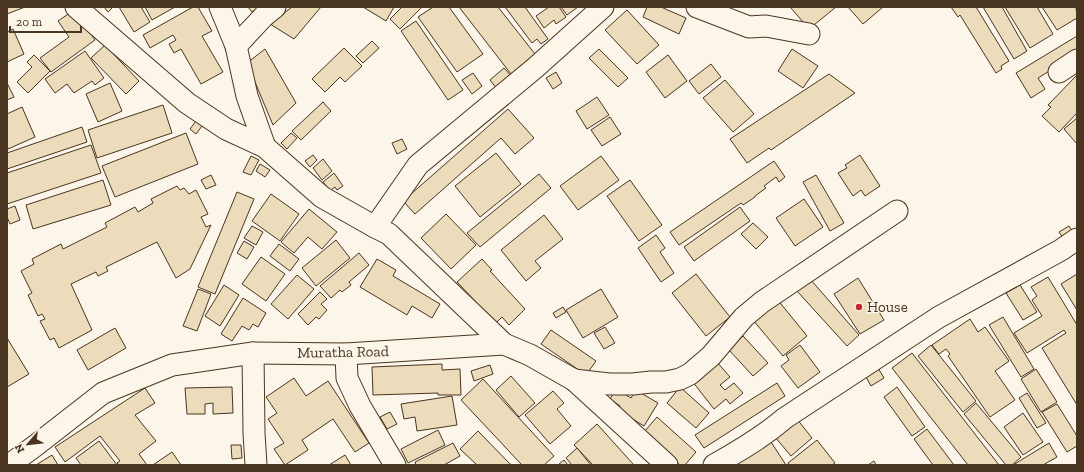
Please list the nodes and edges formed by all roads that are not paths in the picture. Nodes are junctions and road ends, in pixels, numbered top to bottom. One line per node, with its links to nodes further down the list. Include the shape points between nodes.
1 (76, 7): 10 (street, via 187,103 226,129)
2 (220, 7): 7 (street)
3 (275, 7): 7 (street)
4 (603, 7): 12 (street, via 536,68 418,165)
5 (697, 7): 6 (street, via 749,27 766,26)
6 (809, 34)
7 (236, 46): 10 (street, via 247,96)
8 (1077, 60): 9 (street)
9 (1059, 72)
10 (265, 147): 12 (street, via 322,196)
11 (896, 211): 17 (street, via 762,302 744,317 711,356 690,374 666,382 634,384)
12 (375, 227): 14 (street, via 389,234)
13 (1077, 239): 22 (street, via 939,317 785,418 743,449)
14 (504, 344): 16 (street, Muratha Road); 17 (street, Muratha Road, via 530,355)
15 (253, 353): 16 (street, Muratha Road); 18 (street, Muratha Road, via 172,365 103,393); 19 (street)
16 (346, 354): 20 (street, via 347,378 360,406)
17 (574, 380): 21 (street, Muratha Road)
18 (8, 465)
19 (256, 465)
20 (395, 465)
21 (667, 465)
22 (714, 465)

